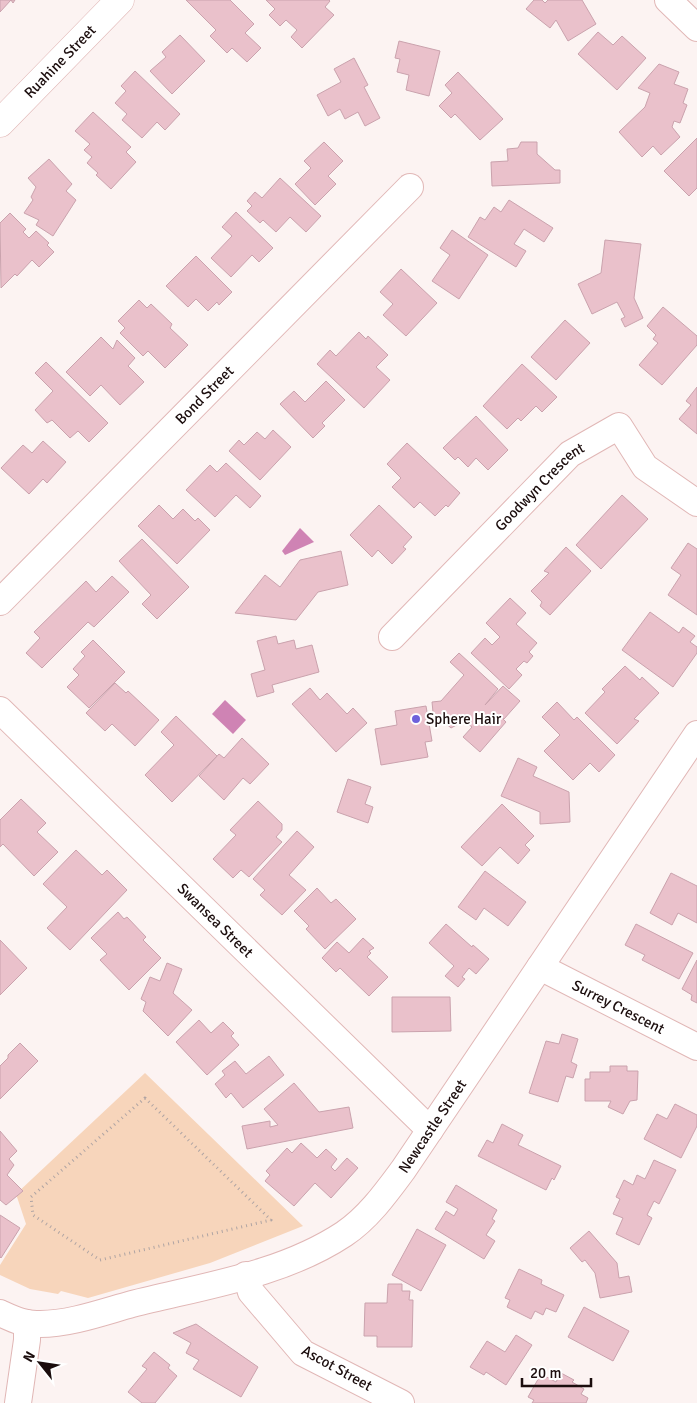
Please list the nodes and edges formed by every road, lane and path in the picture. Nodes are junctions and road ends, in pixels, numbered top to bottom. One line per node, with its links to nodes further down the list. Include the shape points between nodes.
1 (120, 0): 4 (street, Ruahine Street)
2 (668, 0): 3 (street)
3 (697, 28)
4 (0, 123)
5 (410, 188): 7 (street, Bond Street)
6 (697, 504): 8 (street, Goodwyn Crescent, via 645,467 619,426 570,454)
7 (0, 602)
8 (392, 637)
9 (0, 710): 13 (street, Swansea Street)
10 (697, 734): 11 (street, Newcastle Street)
11 (540, 968): 12 (street, Surrey Crescent); 13 (street, Newcastle Street)
12 (697, 1047)
13 (430, 1130): 15 (street, Newcastle Street, via 385,1194 346,1233 297,1259)
14 (59, 1233): 14 (path, via 100,1260 271,1220 145,1098 31,1197 32,1215)
15 (246, 1275): 17 (street, Newcastle Street, via 77,1318 46,1324); 19 (street, Ascot Street, via 252,1292 303,1353)
16 (0, 1313): 17 (street)
17 (26, 1323): 18 (street, via 27,1340)
18 (18, 1403)
19 (401, 1403)

